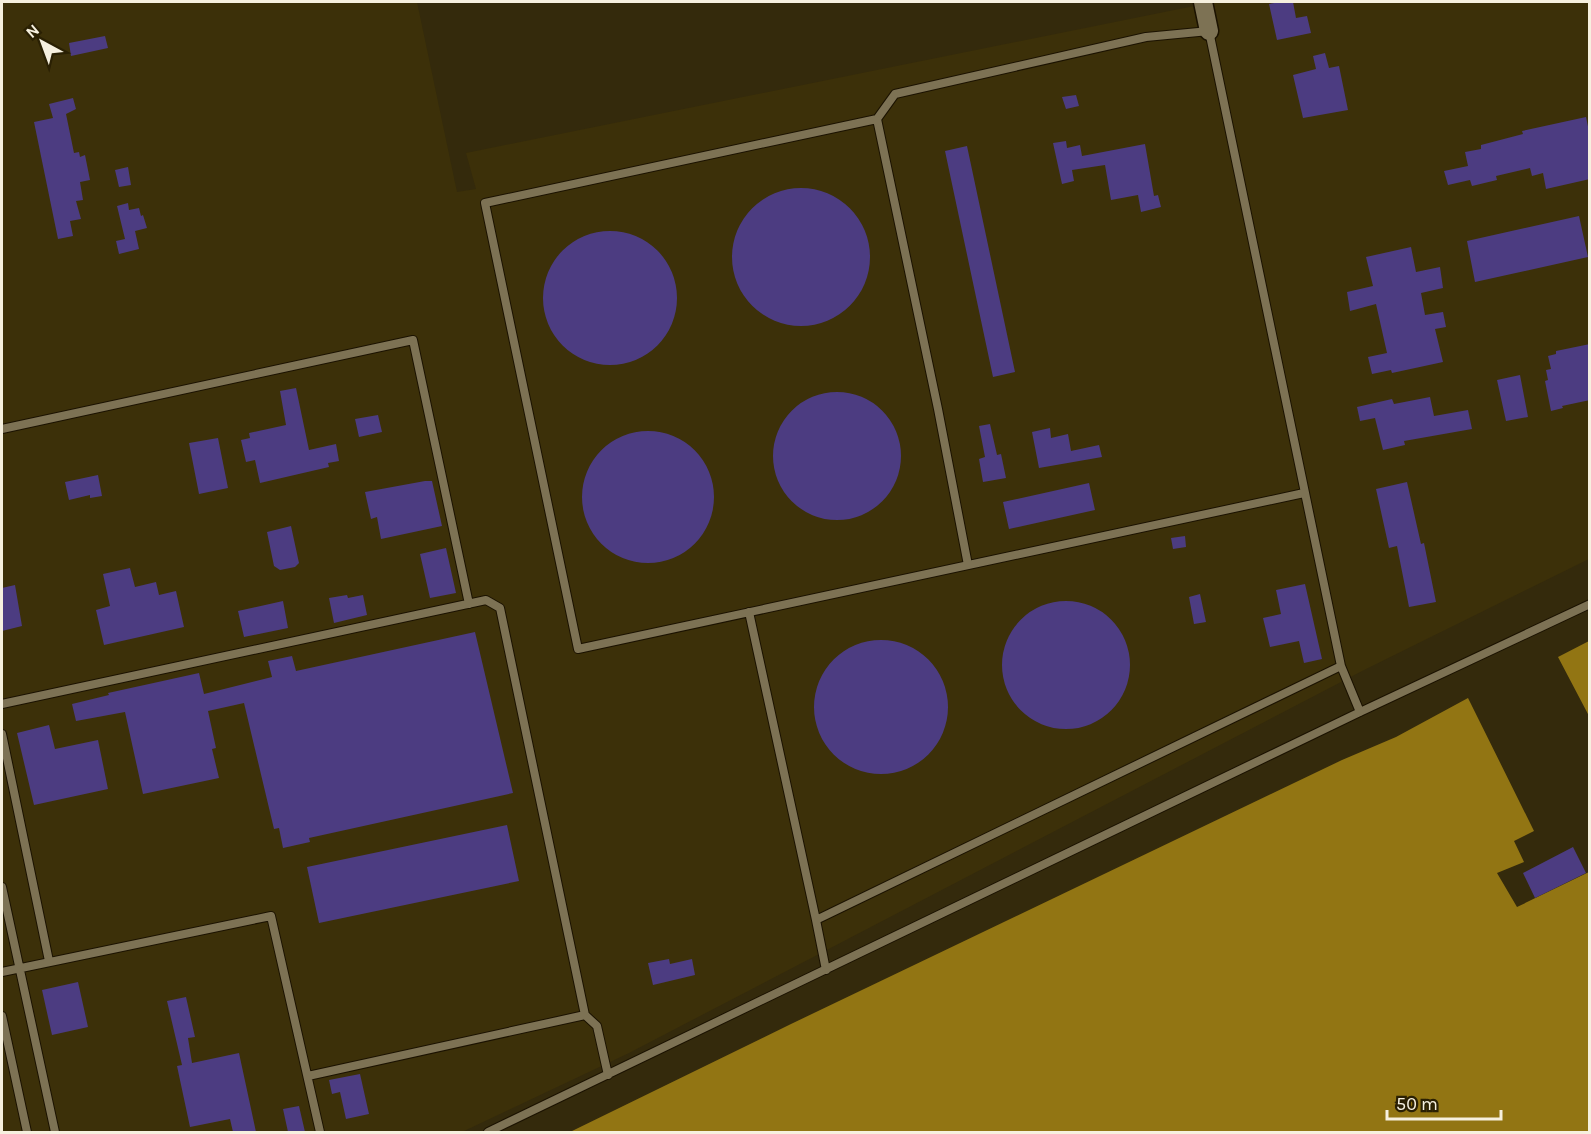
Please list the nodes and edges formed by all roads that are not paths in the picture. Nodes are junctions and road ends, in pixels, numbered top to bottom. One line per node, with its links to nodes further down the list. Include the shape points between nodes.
1 (1203, 2): 2 (street)
2 (1209, 31): 3 (lane, via 1146,37 896,93); 5 (lane)
3 (876, 119): 6 (lane); 9 (lane, via 485,203 578,649)
4 (2, 429): 7 (lane, via 413,340)
5 (1304, 493): 6 (lane); 10 (lane)
6 (968, 565): 9 (lane)
7 (469, 604): 11 (lane); 20 (lane, via 486,600 500,608)
8 (1590, 604): 12 (lane)
9 (749, 612): 15 (lane)
10 (1341, 666): 12 (lane); 15 (lane)
11 (2, 704)
12 (1360, 712): 18 (lane)
13 (2, 734): 16 (lane)
14 (2, 887): 17 (lane)
15 (816, 920): 18 (lane)
16 (49, 961): 17 (lane); 23 (lane, via 271,916)
17 (19, 968): 19 (lane); 25 (lane)
18 (826, 970): 22 (lane)
19 (2, 972)
20 (585, 1015): 22 (lane, via 597,1026); 23 (lane)
21 (2, 1016): 24 (lane)
22 (608, 1075): 27 (lane)
23 (308, 1076): 26 (lane)
24 (27, 1132)
25 (55, 1132)
26 (320, 1132)
27 (488, 1132)

